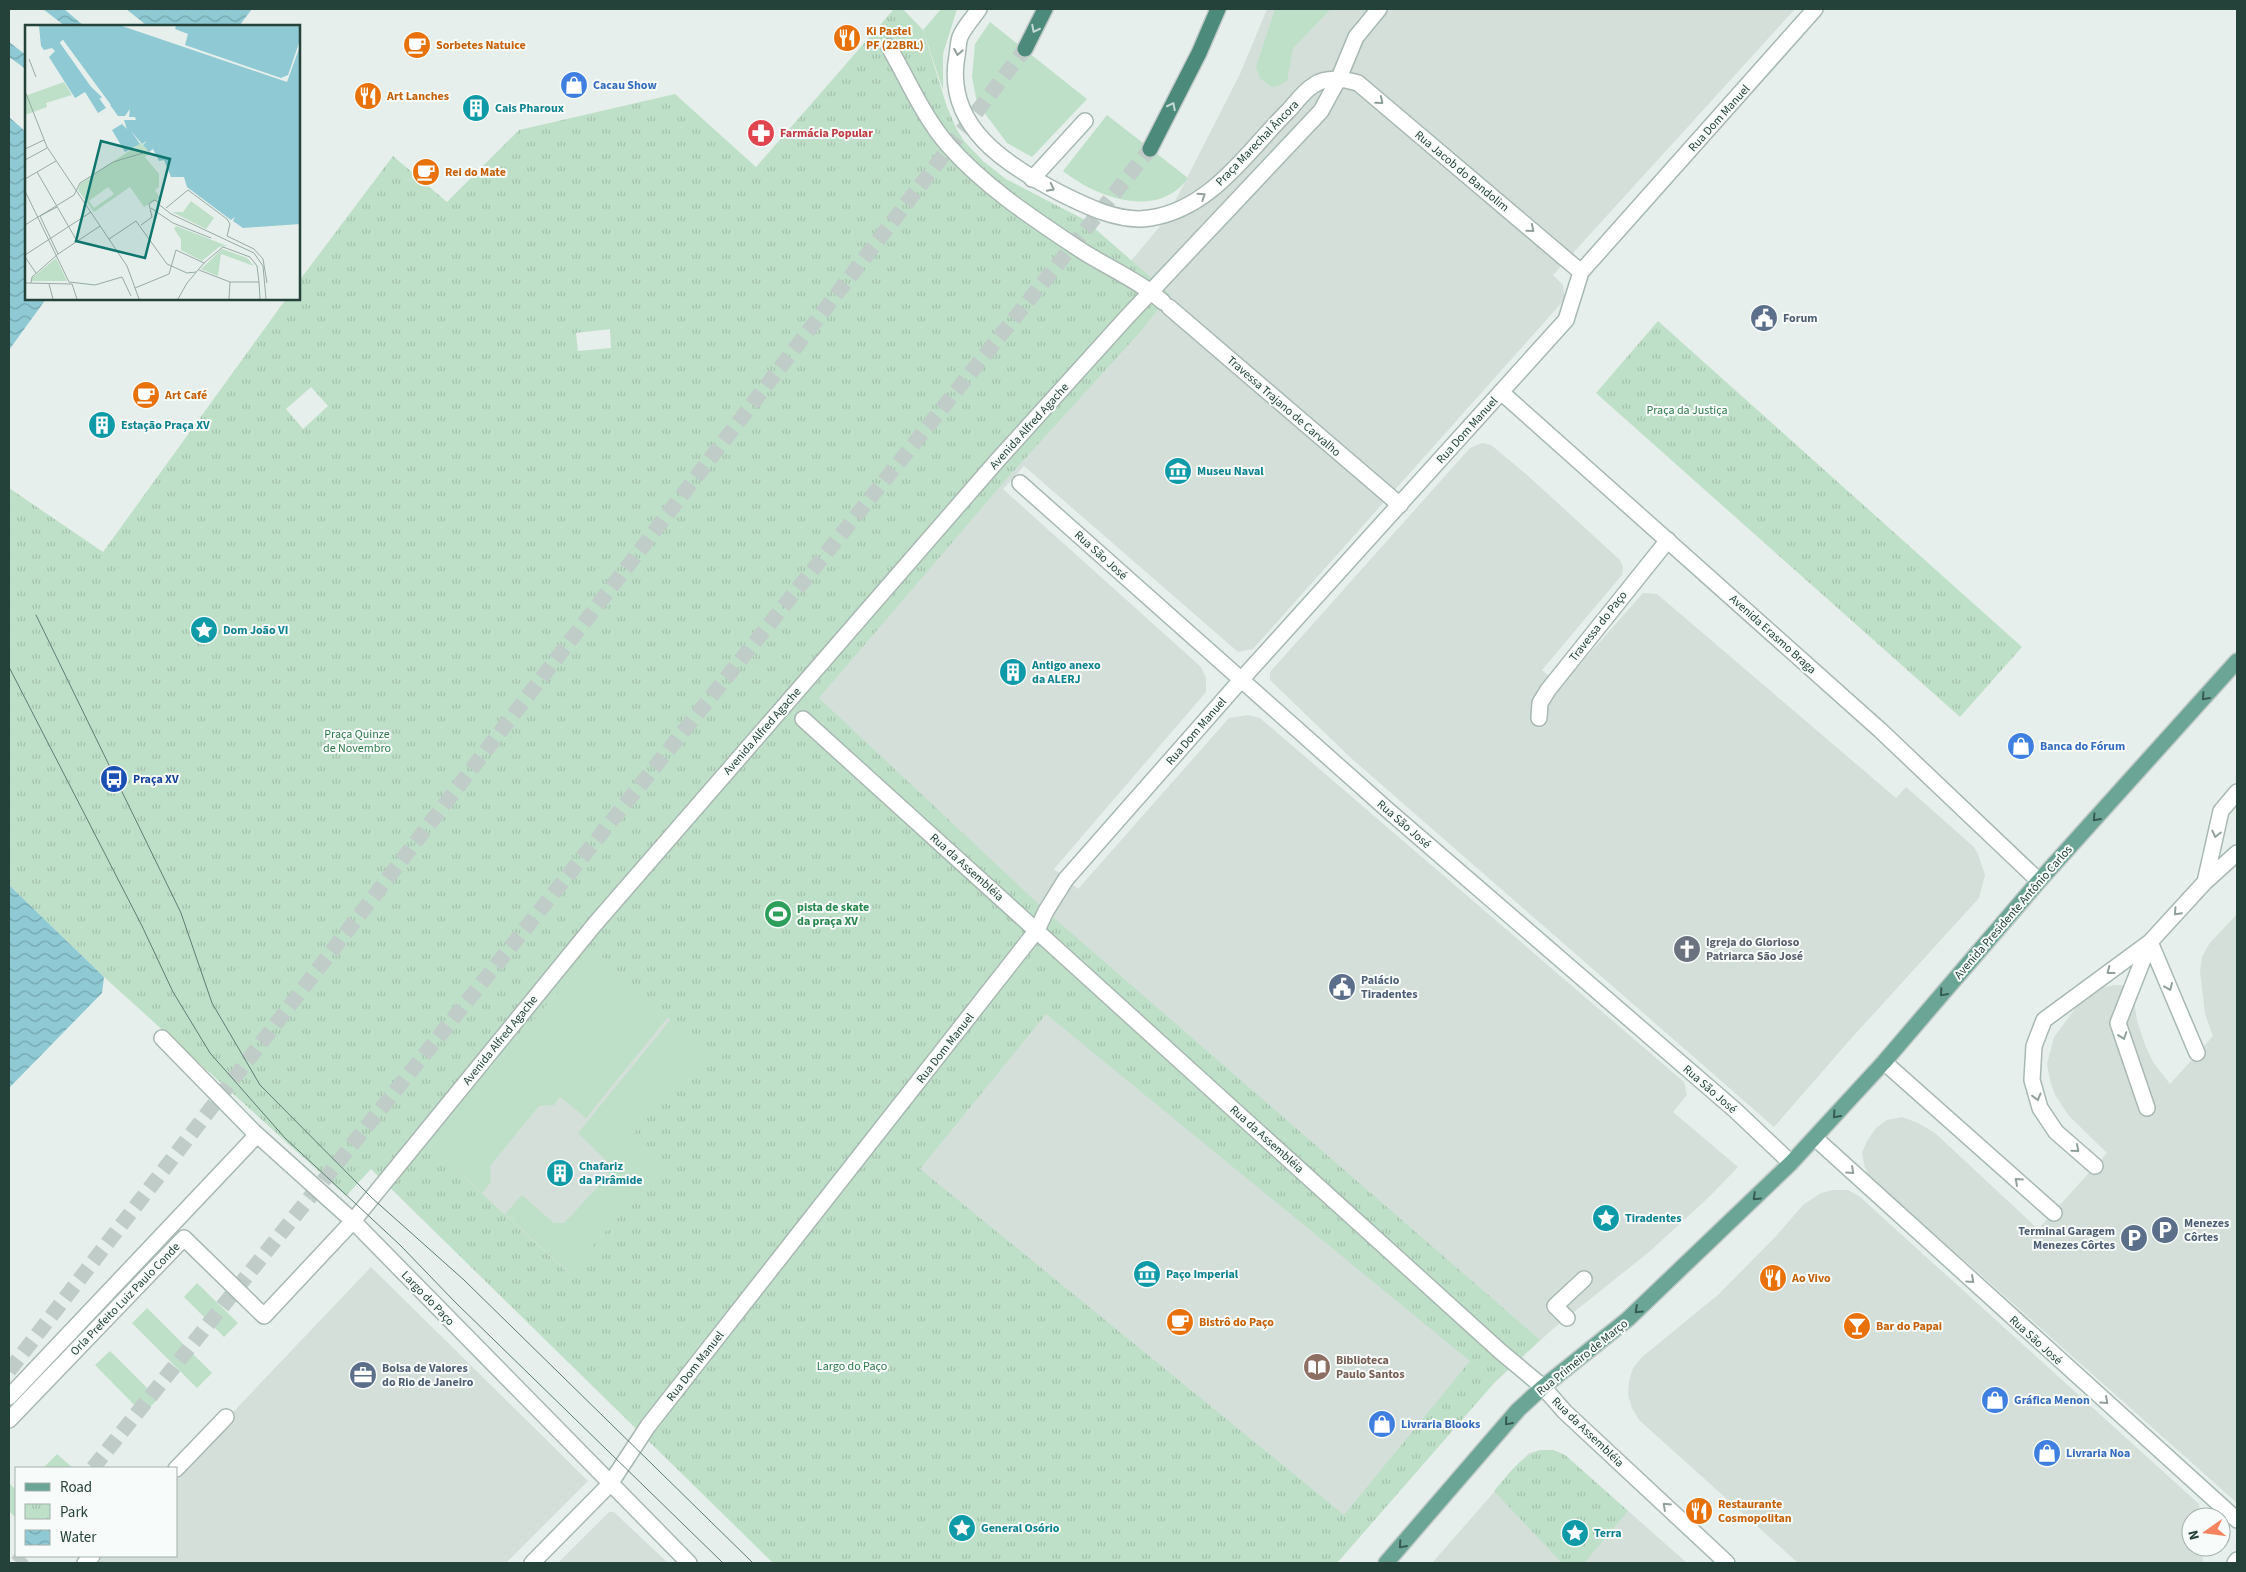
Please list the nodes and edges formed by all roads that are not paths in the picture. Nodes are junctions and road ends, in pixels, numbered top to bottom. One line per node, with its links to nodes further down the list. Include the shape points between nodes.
1 (979, 9): 11 (street, Praça Marechal Âncora, one-way to 11, via 960,38 954,71 957,94 967,121 994,152)
2 (1045, 9): 7 (highway, one-way to 7)
3 (1218, 9): 10 (highway, one-way to 3)
4 (1379, 9): 8 (street, Avenida Alfred Agache, via 1356,37)
5 (1815, 9): 12 (street, Rua Dom Manuel)
6 (889, 47): 13 (street, via 947,144 997,192 1077,248)
7 (1024, 49)
8 (1339, 78): 11 (street, Praça Marechal Âncora, one-way to 8, via 1079,202 1125,218 1149,218 1175,211 1201,198 1224,180 1314,84); 12 (street, Rua Jacob do Bandolim, one-way to 12, via 1358,83); 13 (street, Avenida Alfred Agache, via 1320,110)
9 (1085, 121): 11 (street)
10 (1150, 149)
11 (1032, 179)
12 (1582, 272): 14 (street, Rua Dom Manuel, via 1566,320)
13 (1151, 291): 16 (street, Travessa Trajano de Carvalho); 20 (street, Avenida Alfred Agache, via 996,462)
14 (1501, 392): 16 (street, Rua Dom Manuel); 17 (street, Avenida Erasmo Braga)
15 (1020, 482): 19 (street, Rua São José)
16 (1400, 505): 19 (street, Rua Dom Manuel)
17 (1668, 540): 21 (street, Travessa do Paço, via 1548,690 1540,704); 24 (street, Avenida Erasmo Braga, via 1880,730)
18 (2237, 661): 24 (main road, Avenida Presidente Antônio Carlos, one-way to 24)
19 (1241, 680): 26 (street, Rua Dom Manuel, via 1066,879); 34 (street, Rua São José, via 1735,1110)
20 (786, 704): 26 (street, Rua da Assembléia); 36 (street, Avenida Alfred Agache, via 595,924)
21 (1540, 718)
22 (2237, 792): 25 (street, one-way to 25, via 2221,811)
23 (2237, 852): 25 (street)
24 (2039, 881): 30 (main road, Avenida Presidente Antônio Carlos, one-way to 30)
25 (2205, 882): 27 (street, one-way to 27)
26 (1037, 930): 41 (street, Rua da Assembléia); 46 (street, Rua Dom Manuel, via 648,1426)
27 (2150, 942): 29 (street, one-way to 29); 31 (street, one-way to 31, via 2118,1023); 35 (street, one-way to 35, via 2044,1020 2034,1046 2032,1080 2040,1108 2056,1132)
28 (162, 1038): 32 (street, Largo do Paço)
29 (2197, 1053)
30 (1884, 1062): 33 (main road, Avenida Presidente Antônio Carlos, one-way to 33); 37 (street, one-way to 30)
31 (2147, 1108)
32 (257, 1134): 38 (street, Largo do Paço); 42 (street)
33 (1815, 1138): 34 (main road, Avenida Presidente Antônio Carlos); 47 (street, Rua São José, one-way to 47)
34 (1790, 1164): 41 (main road, Rua Primeiro de Março, one-way to 41, via 1628,1319)
35 (2095, 1166)
36 (385, 1182): 38 (street, Orla Prefeito Luiz Paulo Conde)
37 (2054, 1213)
38 (353, 1221): 44 (street, Orla Prefeito Luiz Paulo Conde, via 264,1316 184,1238); 46 (street, Largo do Paço)
39 (1584, 1279): 40 (street, via 1555,1306)
40 (1567, 1318)
41 (1543, 1387): 51 (main road, Rua Primeiro de Março, one-way to 51, via 1518,1410); 52 (street, Rua da Assembléia, one-way to 41, via 1565,1412)
42 (9, 1397)
43 (226, 1417): 45 (street)
44 (9, 1420)
45 (178, 1467)
46 (610, 1484): 49 (street, Rua Dom Manuel); 50 (street, Largo do Paço)
47 (2237, 1520)
48 (2237, 1560): 53 (street)
49 (532, 1563)
50 (689, 1563)
51 (1386, 1563)
52 (1727, 1563)
53 (2235, 1563)

